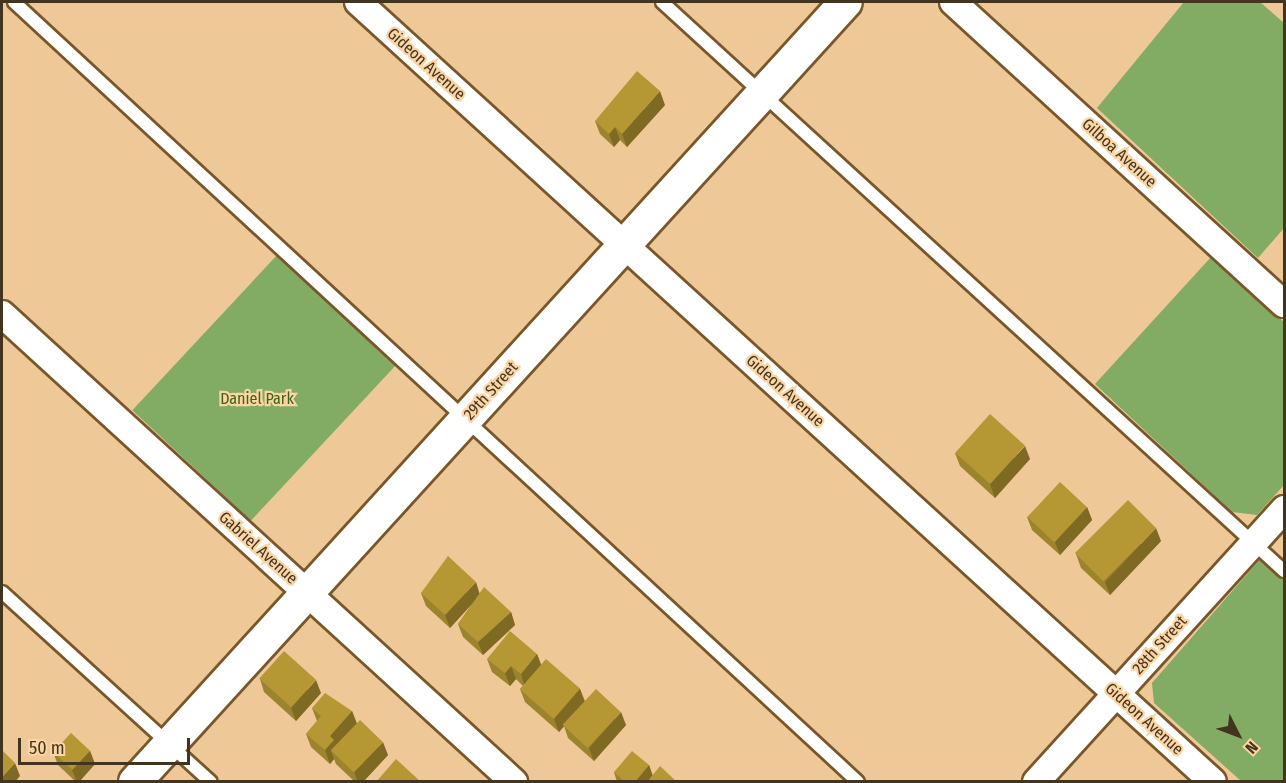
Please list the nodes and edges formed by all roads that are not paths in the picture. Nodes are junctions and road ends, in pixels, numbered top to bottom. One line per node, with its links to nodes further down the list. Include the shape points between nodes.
1 (14, 2): 10 (lane)
2 (358, 2): 7 (street, Gideon Avenue)
3 (662, 2): 6 (lane)
4 (846, 2): 6 (street, 29th Street)
5 (953, 2): 8 (street, Gilboa Avenue)
6 (762, 93): 7 (street, 29th Street); 12 (lane)
7 (624, 245): 10 (street, 29th Street); 16 (street, Gideon Avenue)
8 (1284, 304)
9 (2, 314): 15 (street, Gabriel Avenue)
10 (466, 419): 15 (street, 29th Street); 21 (lane)
11 (1284, 509): 12 (street, 28th Street)
12 (1254, 543): 13 (lane); 16 (street, 28th Street)
13 (1284, 571)
14 (2, 592): 17 (lane)
15 (307, 593): 17 (street, 29th Street); 20 (street, Gabriel Avenue)
16 (1116, 694): 22 (street, 28th Street); 23 (street, Gideon Avenue)
17 (170, 744): 18 (street, 29th Street); 19 (lane)
18 (135, 782)
19 (211, 782)
20 (514, 782)
21 (858, 782)
22 (1036, 782)
23 (1213, 782)

